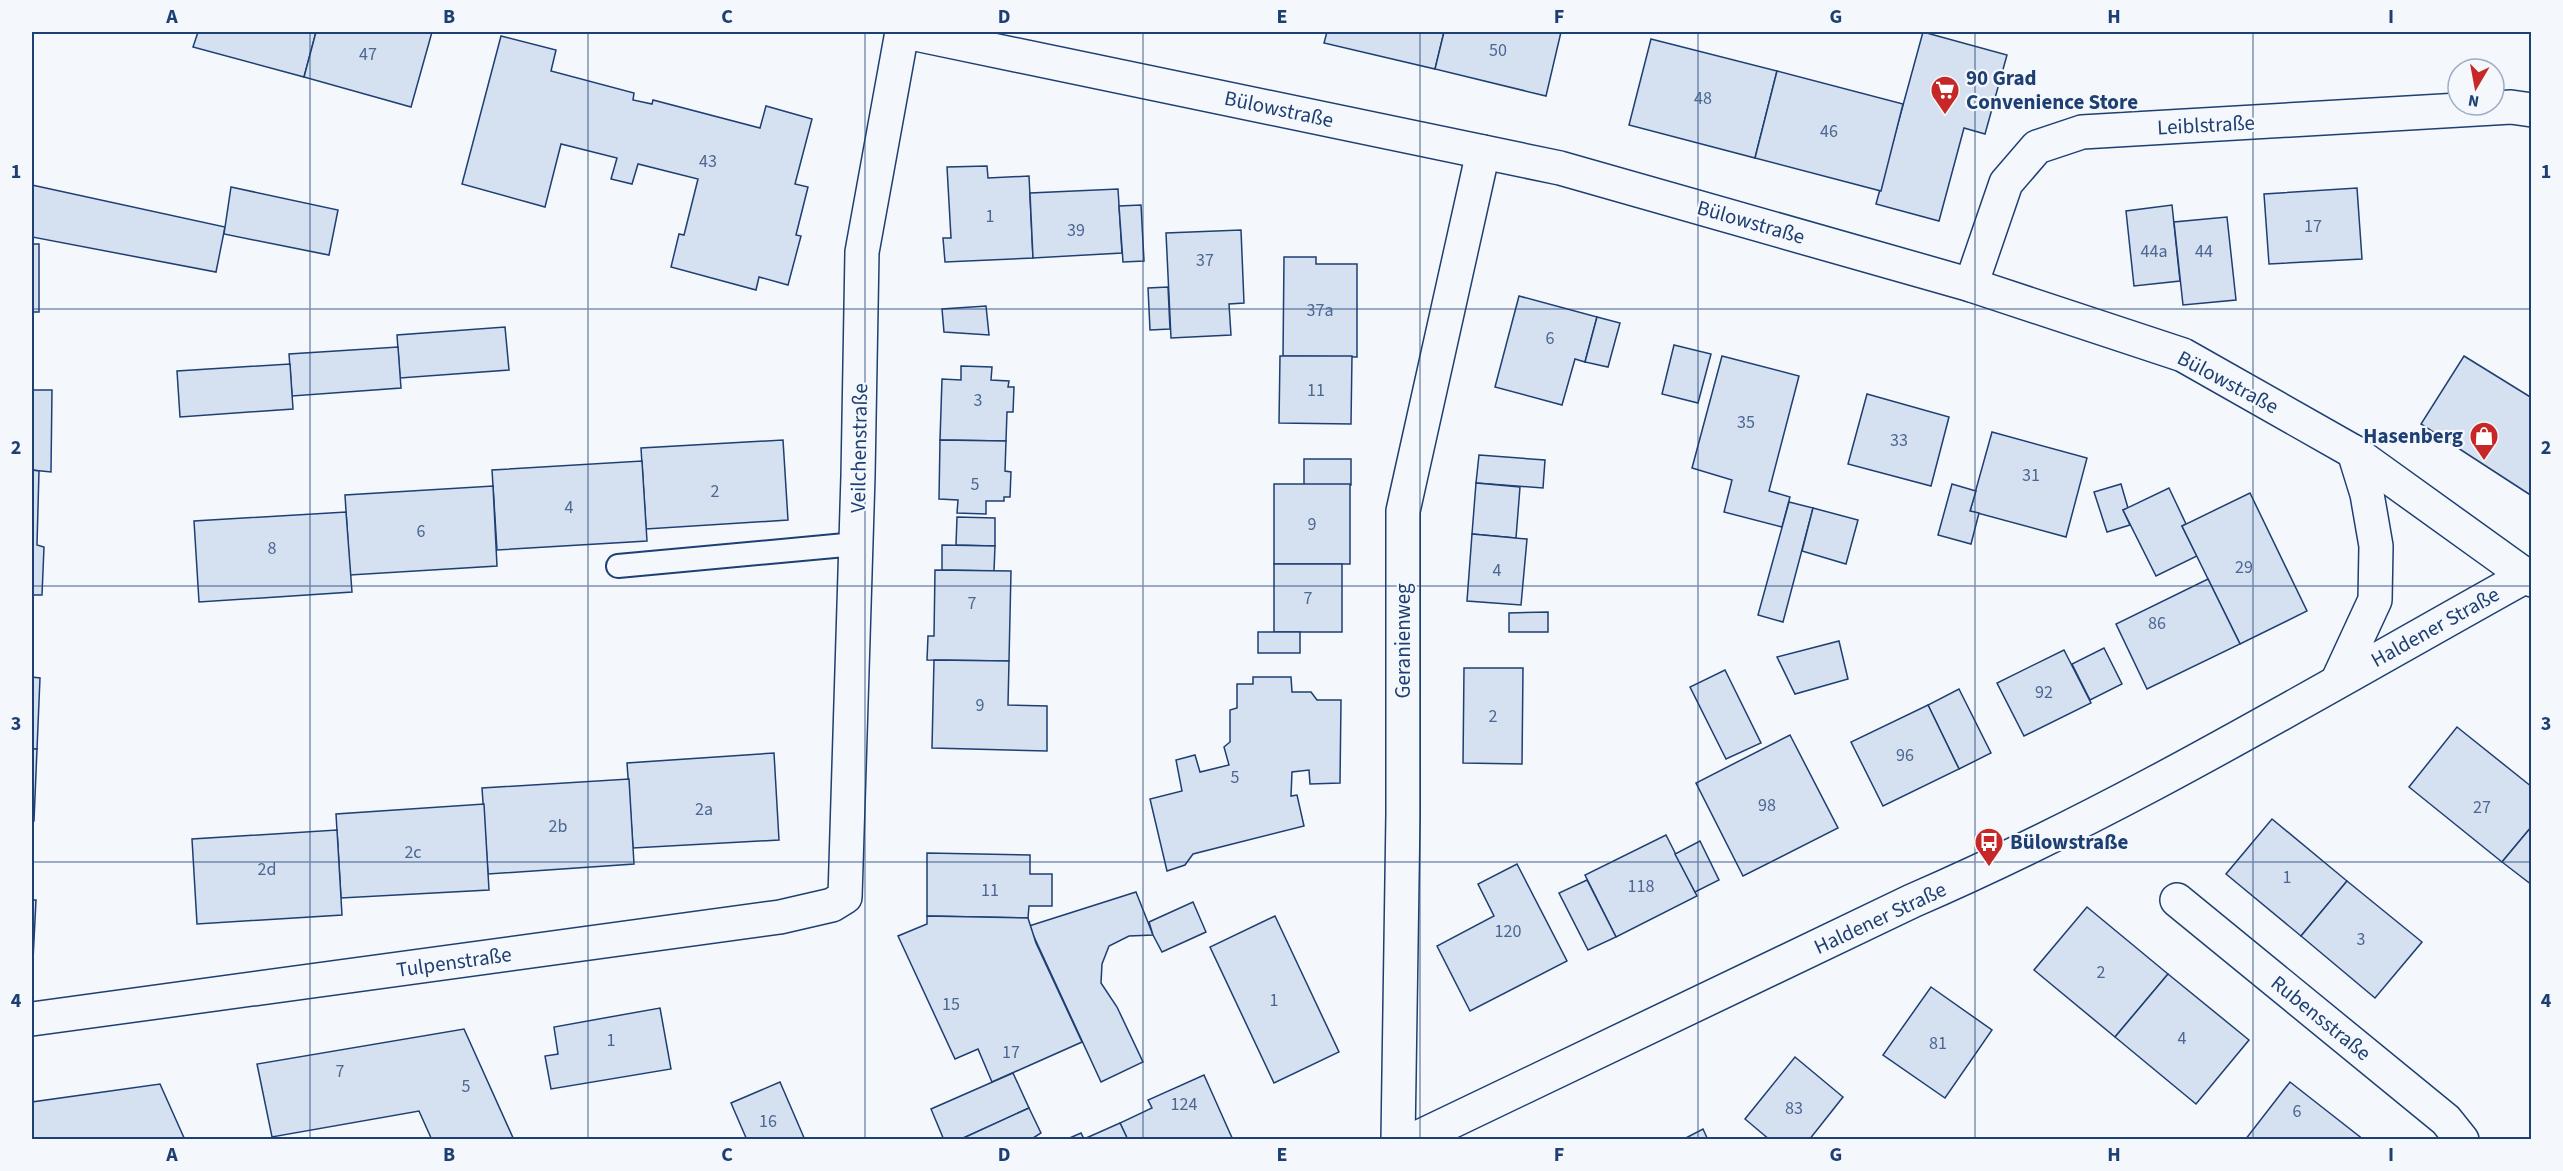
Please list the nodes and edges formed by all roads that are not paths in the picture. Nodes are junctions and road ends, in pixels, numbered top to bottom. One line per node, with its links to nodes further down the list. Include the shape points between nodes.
1 (904, 32): 3 (street, Bülowstraße); 6 (street, Veilchenstraße, via 862,252)
2 (2532, 110): 4 (street, Leiblstraße, via 2511,108 2082,132 2037,147 2006,183)
3 (1483, 152): 4 (street, Bülowstraße, via 1560,168); 13 (street, Geranienweg, via 1403,511)
4 (1971, 285): 5 (street, Bülowstraße, via 2183,355)
5 (2354, 452): 8 (street, Bülowstraße); 9 (street, Haldener Straße, via 2367,494 2376,546 2375,600)
6 (856, 544): 7 (lane); 10 (street, Veilchenstraße)
7 (618, 566)
8 (2530, 577): 9 (street, Haldener Straße)
9 (2338, 680): 14 (street, Haldener Straße, via 2269,721 1989,868 1901,906)
10 (847, 868): 12 (street, Tulpenstraße, via 845,897 832,905 780,917)
11 (2177, 900): 15 (street, Rubensstraße, via 2446,1120)
12 (32, 1019)
13 (1398, 1140)
14 (1413, 1140)
15 (2462, 1140)

